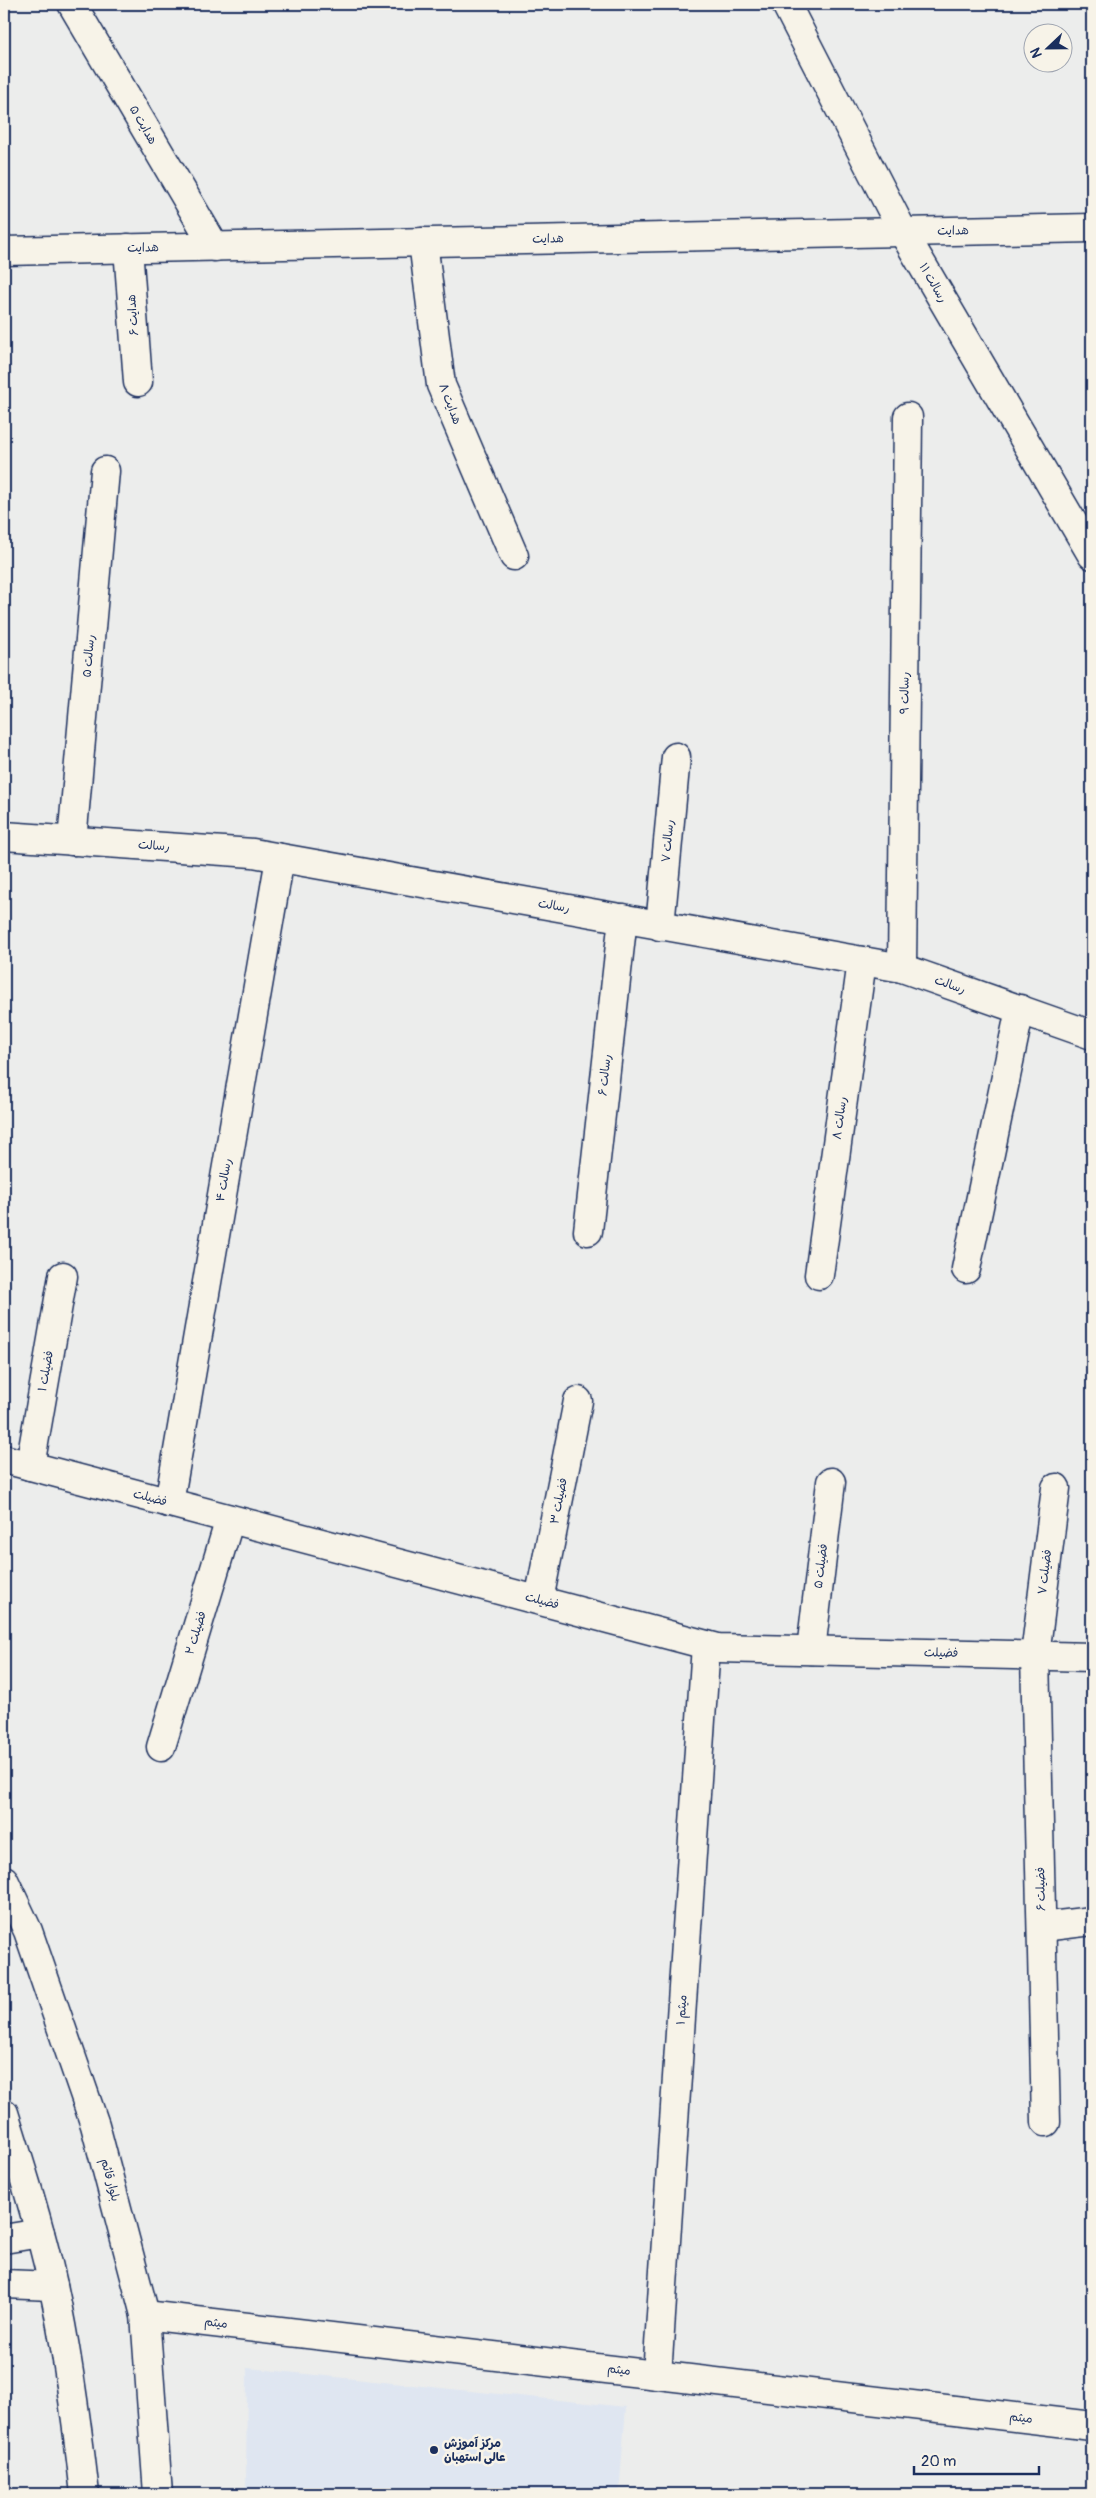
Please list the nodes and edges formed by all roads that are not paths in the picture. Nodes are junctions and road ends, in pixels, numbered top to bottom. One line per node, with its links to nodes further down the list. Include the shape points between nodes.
1 (72, 4): 6 (street, هدایت ۵)
2 (786, 4): 4 (street, رسالت ۱۱)
3 (1092, 228): 4 (street, هدایت)
4 (903, 232): 5 (street, هدایت); 12 (street, رسالت ۱۱)
5 (423, 242): 6 (street, هدایت); 13 (street, هدایت ۸, via 441,385)
6 (214, 247): 7 (street, هدایت)
7 (128, 248): 8 (street, هدایت); 9 (street, هدایت ۶)
8 (4, 251)
9 (138, 382)
10 (908, 417): 21 (street, رسالت ۹)
11 (105, 471): 16 (street, رسالت ۵)
12 (1092, 555)
13 (514, 556)
14 (676, 757): 19 (street, رسالت ۷)
15 (4, 836): 16 (street, رسالت)
16 (72, 840): 17 (street, رسالت, via 253,852)
17 (280, 858): 18 (street, رسالت); 33 (street, رسالت ۴)
18 (623, 918): 19 (street, رسالت); 24 (street, رسالت ۶)
19 (660, 926): 20 (street, رسالت)
20 (862, 961): 21 (street, رسالت); 26 (street, رسالت ۸)
21 (902, 968): 22 (street, رسالت)
22 (1020, 1009): 23 (street, رسالت); 25 (street)
23 (1092, 1035)
24 (588, 1232)
25 (966, 1268)
26 (818, 1275)
27 (63, 1276): 30 (street, فضیلت ۱)
28 (578, 1402): 35 (street, فضیلت ۳)
29 (4, 1459): 30 (street, فضیلت)
30 (30, 1466): 33 (street, فضیلت)
31 (831, 1482): 37 (street, فضیلت ۵)
32 (1056, 1488): 38 (street, فضیلت ۷)
33 (169, 1503): 34 (street, فضیلت)
34 (230, 1519): 35 (street, فضیلت); 40 (street, فضیلت ۲)
35 (540, 1600): 36 (street, فضیلت)
36 (706, 1645): 37 (street, فضیلت); 51 (street, میثم ۱)
37 (810, 1650): 38 (street, فضیلت)
38 (1035, 1655): 39 (street, فضیلت); 43 (street, فضیلت ۶)
39 (1092, 1657)
40 (162, 1747)
41 (4, 1880): 50 (street, بلوار قائم, via 28,1931 95,2125)
42 (1092, 1921): 43 (street)
43 (1042, 1927): 45 (street, فضیلت ۶)
44 (4, 2113): 46 (street)
45 (1046, 2122)
46 (40, 2232): 47 (street); 49 (street)
47 (4, 2239)
48 (4, 2284): 49 (street)
49 (53, 2286): 53 (street, via 77,2422)
50 (145, 2315): 51 (street, میثم); 54 (street, بلوار قائم)
51 (657, 2374): 52 (street, میثم)
52 (1092, 2426)
53 (85, 2494)
54 (158, 2494)

